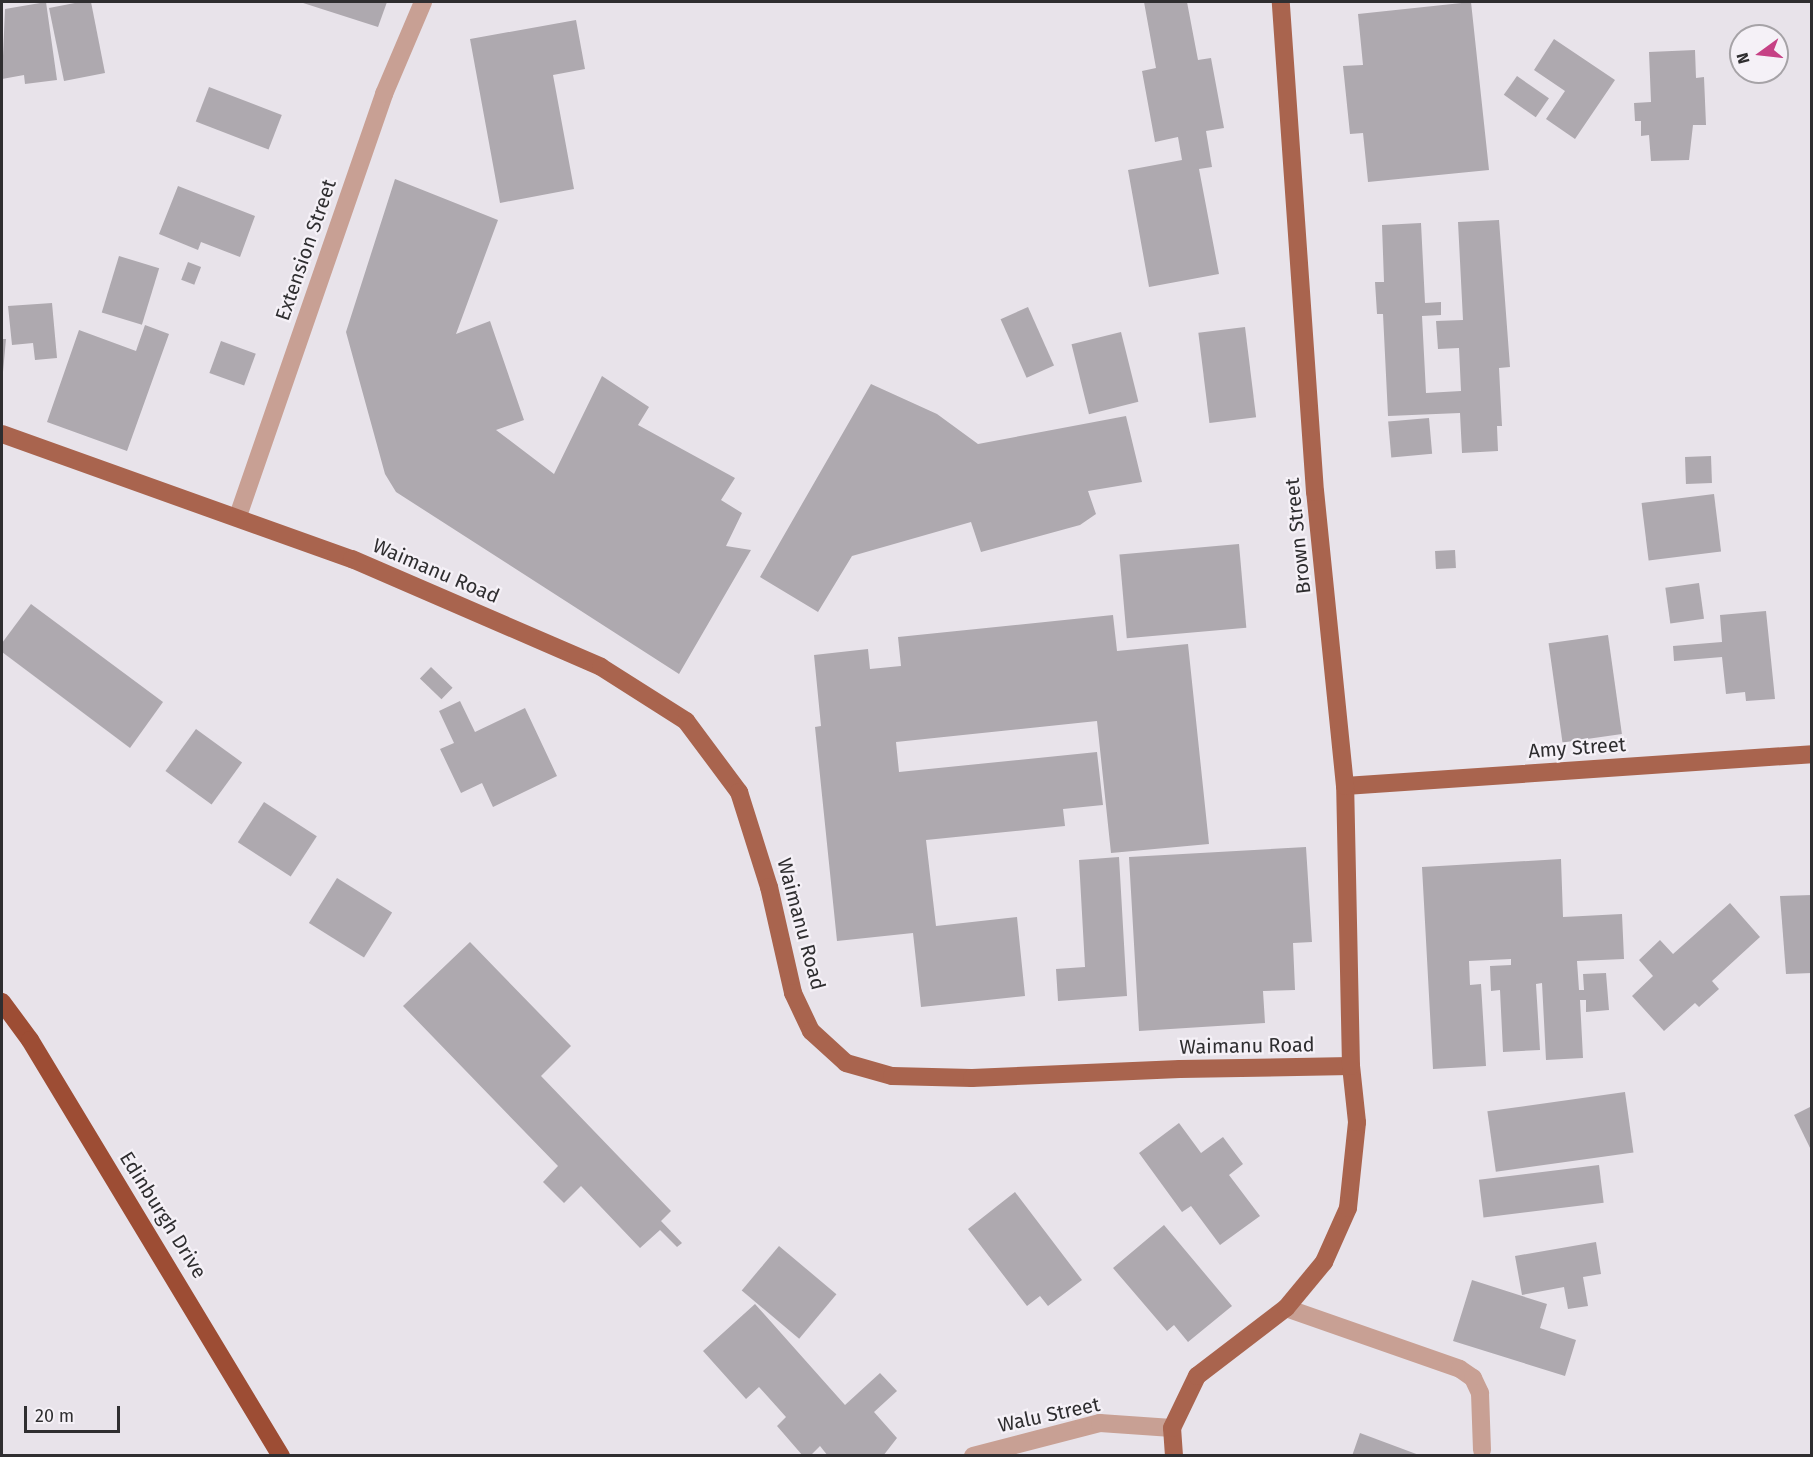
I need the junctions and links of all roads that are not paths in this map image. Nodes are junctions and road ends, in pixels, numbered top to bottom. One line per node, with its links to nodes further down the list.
1 (423, 2): 4 (street, Extension Street)
2 (1281, 2): 6 (main road, Brown Street)
3 (2, 434): 4 (main road, Waimanu Road)
4 (238, 516): 8 (main road, Waimanu Road)
5 (1812, 754): 6 (main road, Amy Street)
6 (1345, 786): 8 (main road, Brown Street)
7 (2, 1002): 12 (highway, Edinburgh Drive)
8 (1351, 1066): 9 (main road)
9 (1287, 1308): 10 (main road); 11 (street)
10 (1172, 1428): 13 (street, Walu Street); 14 (main road)
11 (1482, 1450)
12 (281, 1455)
13 (973, 1455)
14 (1174, 1455)

